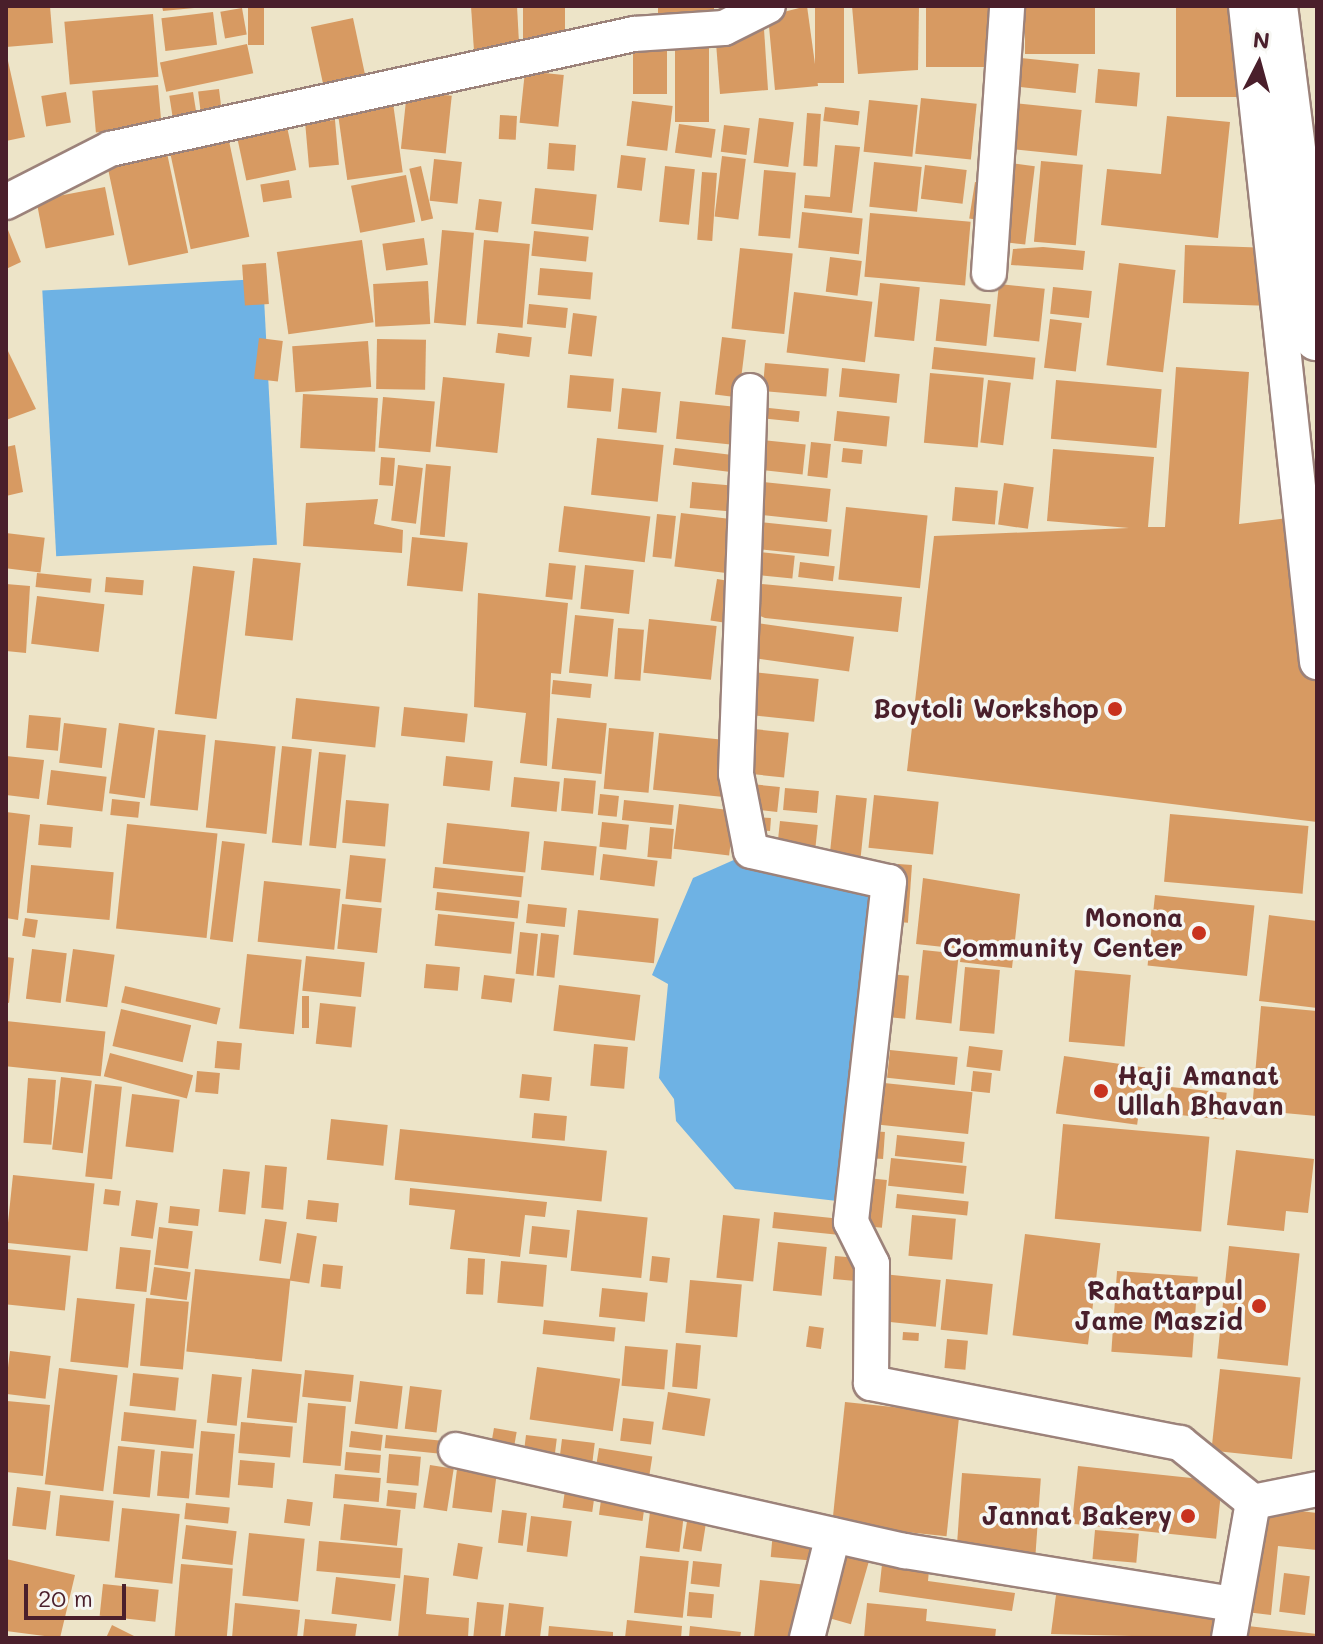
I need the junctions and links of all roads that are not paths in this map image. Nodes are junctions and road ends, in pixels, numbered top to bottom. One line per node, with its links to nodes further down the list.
1 (768, 6): 5 (street)
2 (1007, 6): 6 (street)
3 (1246, 6): 9 (street)
4 (1275, 6): 7 (highway)
5 (6, 202)
6 (989, 273)
7 (1317, 338)
8 (750, 391): 12 (street)
9 (1317, 662)
10 (456, 1450): 13 (street)
11 (1317, 1489): 12 (street)
12 (1253, 1502): 14 (street)
13 (833, 1535): 14 (street); 15 (street)
14 (1233, 1604): 16 (street)
15 (807, 1638)
16 (1229, 1638)

